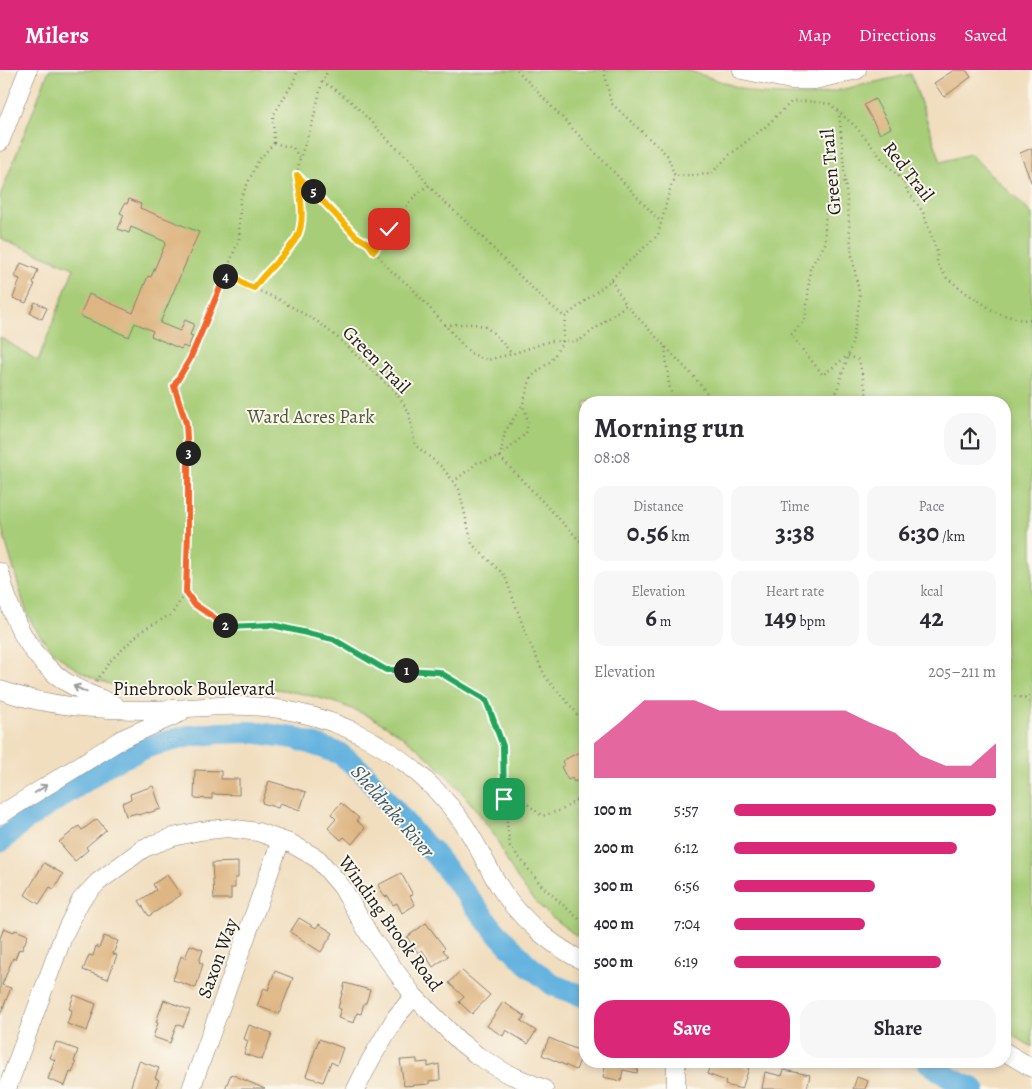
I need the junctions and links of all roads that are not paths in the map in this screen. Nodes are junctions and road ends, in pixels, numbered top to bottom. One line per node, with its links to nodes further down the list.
1 (28, 70): 4 (street)
2 (742, 70): 3 (street)
3 (857, 70)
4 (0, 142)
5 (0, 572): 8 (street, one-way to 5)
6 (0, 690): 8 (street, Pinebrook Boulevard)
7 (190, 708): 8 (street, Pinebrook Boulevard); 9 (street, one-way to 7); 11 (street, Pinebrook Boulevard)
8 (124, 709)
9 (0, 815)
10 (281, 840): 12 (street, Winding Brook Road); 17 (street, Winding Brook Road); 18 (street, Saxon Way)
11 (579, 959)
12 (414, 996): 16 (street, Winding Brook Road); 19 (street)
13 (1011, 1056): 15 (street)
14 (676, 1068): 21 (street)
15 (1032, 1068)
16 (525, 1086): 20 (street, Winding Brook Road)
17 (6, 1089)
18 (191, 1089)
19 (356, 1089)
20 (544, 1089)
21 (676, 1089)

